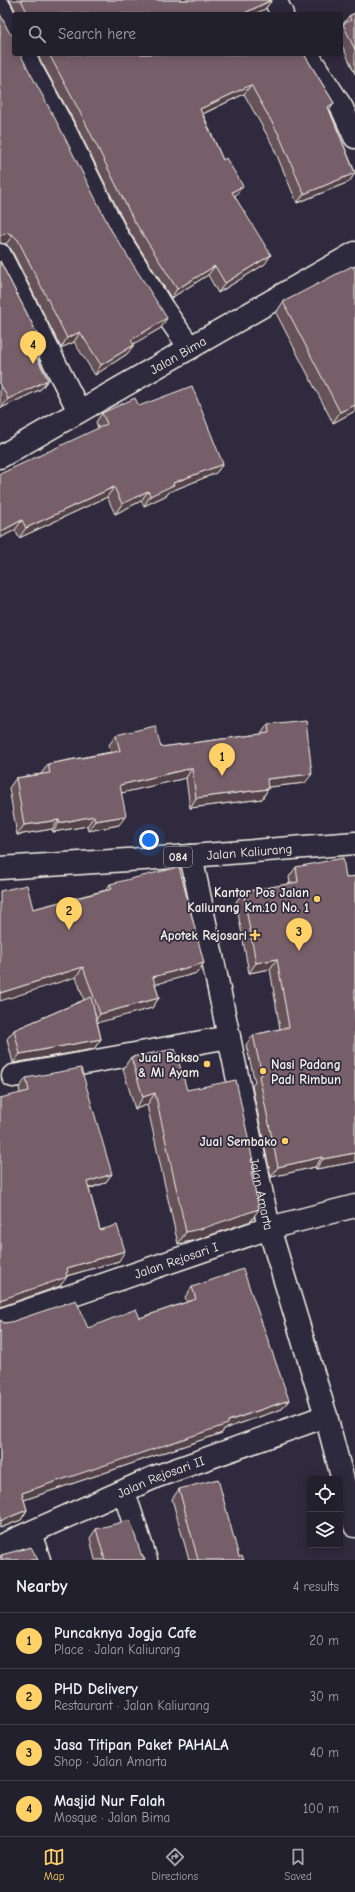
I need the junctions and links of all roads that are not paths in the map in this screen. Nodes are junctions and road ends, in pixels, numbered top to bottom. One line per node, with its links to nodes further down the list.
1 (275, 0): 3 (street)
2 (0, 8): 4 (street)
3 (281, 12)
4 (12, 32)
5 (24, 56): 10 (street)
6 (308, 56): 7 (street)
7 (355, 137)
8 (355, 253): 10 (street, Jalan Bima)
9 (0, 255): 11 (street)
10 (190, 348): 11 (street, Jalan Bima)
11 (79, 412): 12 (street, Jalan Bima)
12 (0, 457)
13 (355, 843): 14 (street, Jalan Kaliurang / 084)
14 (191, 856): 15 (street, Jalan Kaliurang / 084); 16 (street, Jalan Amarta)
15 (0, 868)
16 (229, 1037): 17 (street); 19 (street, Jalan Amarta)
17 (13, 1076)
18 (355, 1206): 19 (street, Jalan Rejosari I)
19 (269, 1228): 20 (street, Jalan Rejosari I); 21 (street, Jalan Amarta)
20 (0, 1320)
21 (326, 1416): 22 (street, Jalan Rejosari II); 23 (street, Jalan Amarta)
22 (124, 1492): 24 (street, Jalan Rejosari II); 27 (street)
23 (355, 1526)
24 (30, 1534): 25 (street, Jalan Rejosari II); 26 (street)
25 (0, 1546)
26 (40, 1560)
27 (146, 1560)

